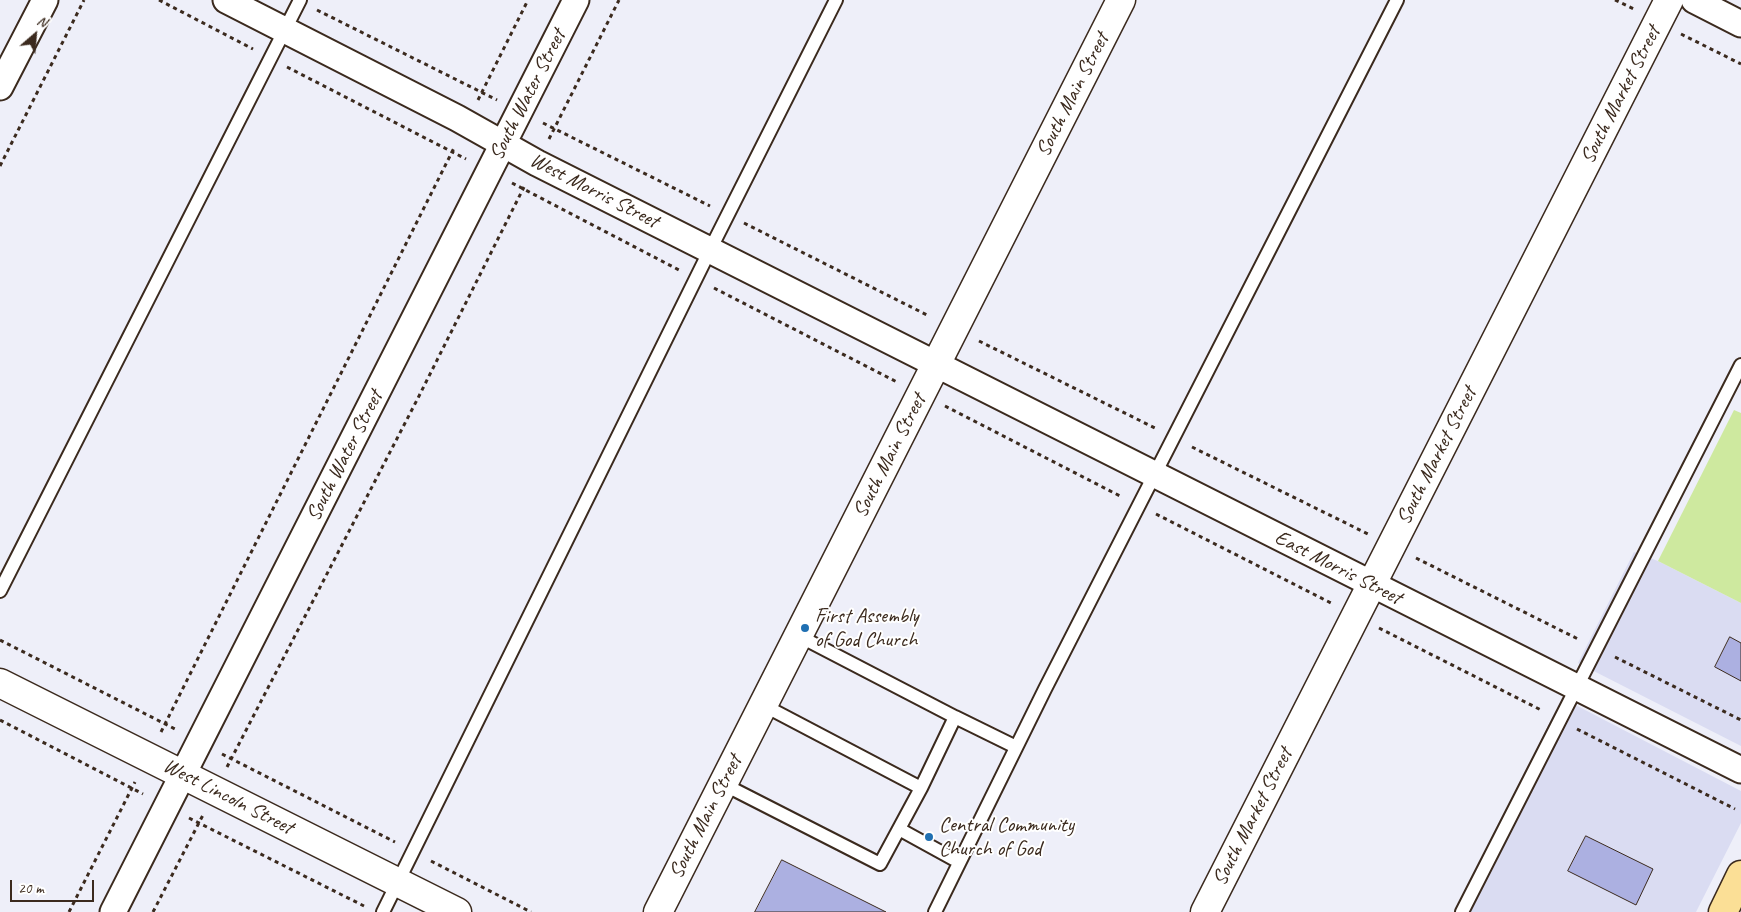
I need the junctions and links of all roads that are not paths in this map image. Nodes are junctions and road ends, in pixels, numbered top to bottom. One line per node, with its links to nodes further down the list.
1 (45, 0): 12 (street)
2 (226, 0): 11 (street, West Morris Street)
3 (576, 0): 13 (street, South Water Street)
4 (836, 0): 14 (lane)
5 (1121, 0): 15 (street, South Main Street)
6 (1398, 0): 17 (lane)
7 (1669, 0): 18 (street, South Market Street)
8 (1694, 0): 10 (street)
9 (300, 1): 11 (lane)
10 (1741, 24)
11 (285, 30): 13 (street, West Morris Street); 19 (lane)
12 (0, 87)
13 (503, 144): 14 (street, West Morris Street); 27 (street, South Water Street)
14 (710, 250): 15 (street, West Morris Street); 33 (lane)
15 (937, 365): 17 (street, East Morris Street); 20 (street, South Main Street)
16 (1741, 365): 22 (lane)
17 (1154, 476): 18 (street, East Morris Street); 25 (lane)
18 (1371, 585): 22 (street, East Morris Street); 39 (street, South Market Street)
19 (0, 591)
20 (799, 636): 23 (street, South Main Street); 24 (lane)
21 (0, 682): 27 (street, West Lincoln Street)
22 (1575, 688): 26 (street, East Morris Street); 40 (lane)
23 (763, 705): 28 (street, South Main Street); 29 (lane)
24 (955, 718): 25 (lane); 29 (lane)
25 (1016, 747): 31 (lane)
26 (1741, 770)
27 (183, 775): 33 (street, West Lincoln Street); 34 (street, South Water Street)
28 (723, 784): 30 (lane); 37 (street, South Main Street)
29 (921, 788): 30 (lane)
30 (900, 829): 31 (lane)
31 (959, 862): 38 (lane)
32 (1741, 875): 41 (main road)
33 (398, 882): 35 (lane); 36 (street, West Lincoln Street)
34 (113, 912)
35 (383, 912)
36 (457, 912)
37 (658, 912)
38 (935, 912)
39 (1205, 912)
40 (1462, 912)
41 (1723, 912)

